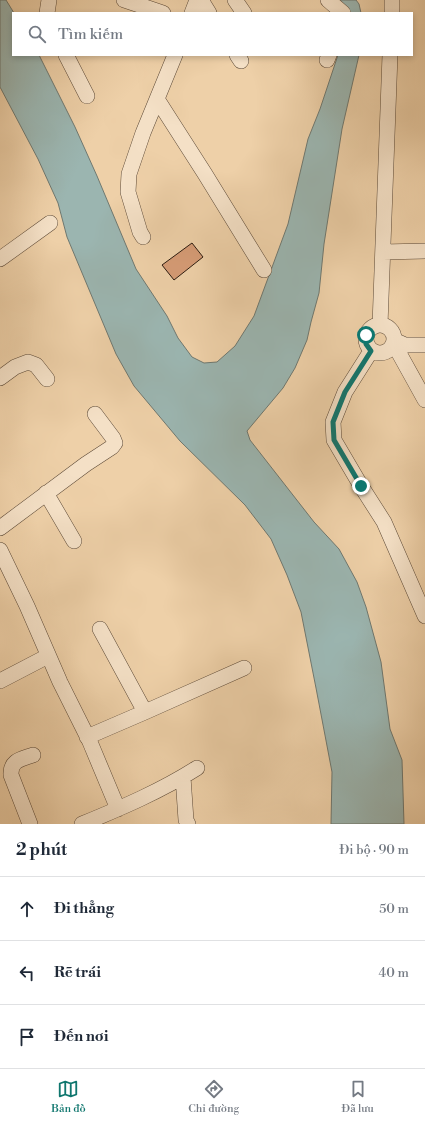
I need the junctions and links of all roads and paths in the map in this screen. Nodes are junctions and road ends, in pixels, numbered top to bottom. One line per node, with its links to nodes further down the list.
1 (49, 0): 8 (street)
2 (124, 0): 9 (street)
3 (197, 0): 10 (street)
4 (201, 0): 11 (street)
5 (235, 0): 12 (street)
6 (328, 0): 13 (street)
7 (392, 0): 14 (street)
8 (47, 12)
9 (161, 12)
10 (192, 12)
11 (208, 12)
12 (243, 12)
13 (341, 12)
14 (392, 12)
15 (67, 56): 18 (street)
16 (175, 56): 19 (street)
17 (390, 56): 23 (street)
18 (87, 96)
19 (157, 99): 21 (street); 25 (street)
20 (50, 223): 24 (street)
21 (143, 237)
22 (425, 251): 23 (street)
23 (383, 252): 26 (street)
24 (0, 259)
25 (264, 270)
26 (380, 325): 27 (street); 29 (street)
27 (394, 342): 28 (street); 29 (street); 32 (street)
28 (425, 345)
29 (371, 351): 38 (street)
30 (0, 378): 31 (street)
31 (47, 379)
32 (425, 400)
33 (95, 414): 34 (street)
34 (46, 493): 35 (street); 36 (street)
35 (0, 528)
36 (74, 541)
37 (0, 550): 40 (street)
38 (425, 616)
39 (100, 629): 43 (street)
40 (48, 656): 42 (street); 44 (street)
41 (244, 668): 43 (street)
42 (0, 681)
43 (145, 712): 44 (street)
44 (87, 737): 48 (street)
45 (33, 755): 49 (street)
46 (197, 768): 47 (street)
47 (183, 777): 48 (street); 51 (street)
48 (118, 809): 50 (street)
49 (30, 824)
50 (82, 824)
51 (188, 824)

